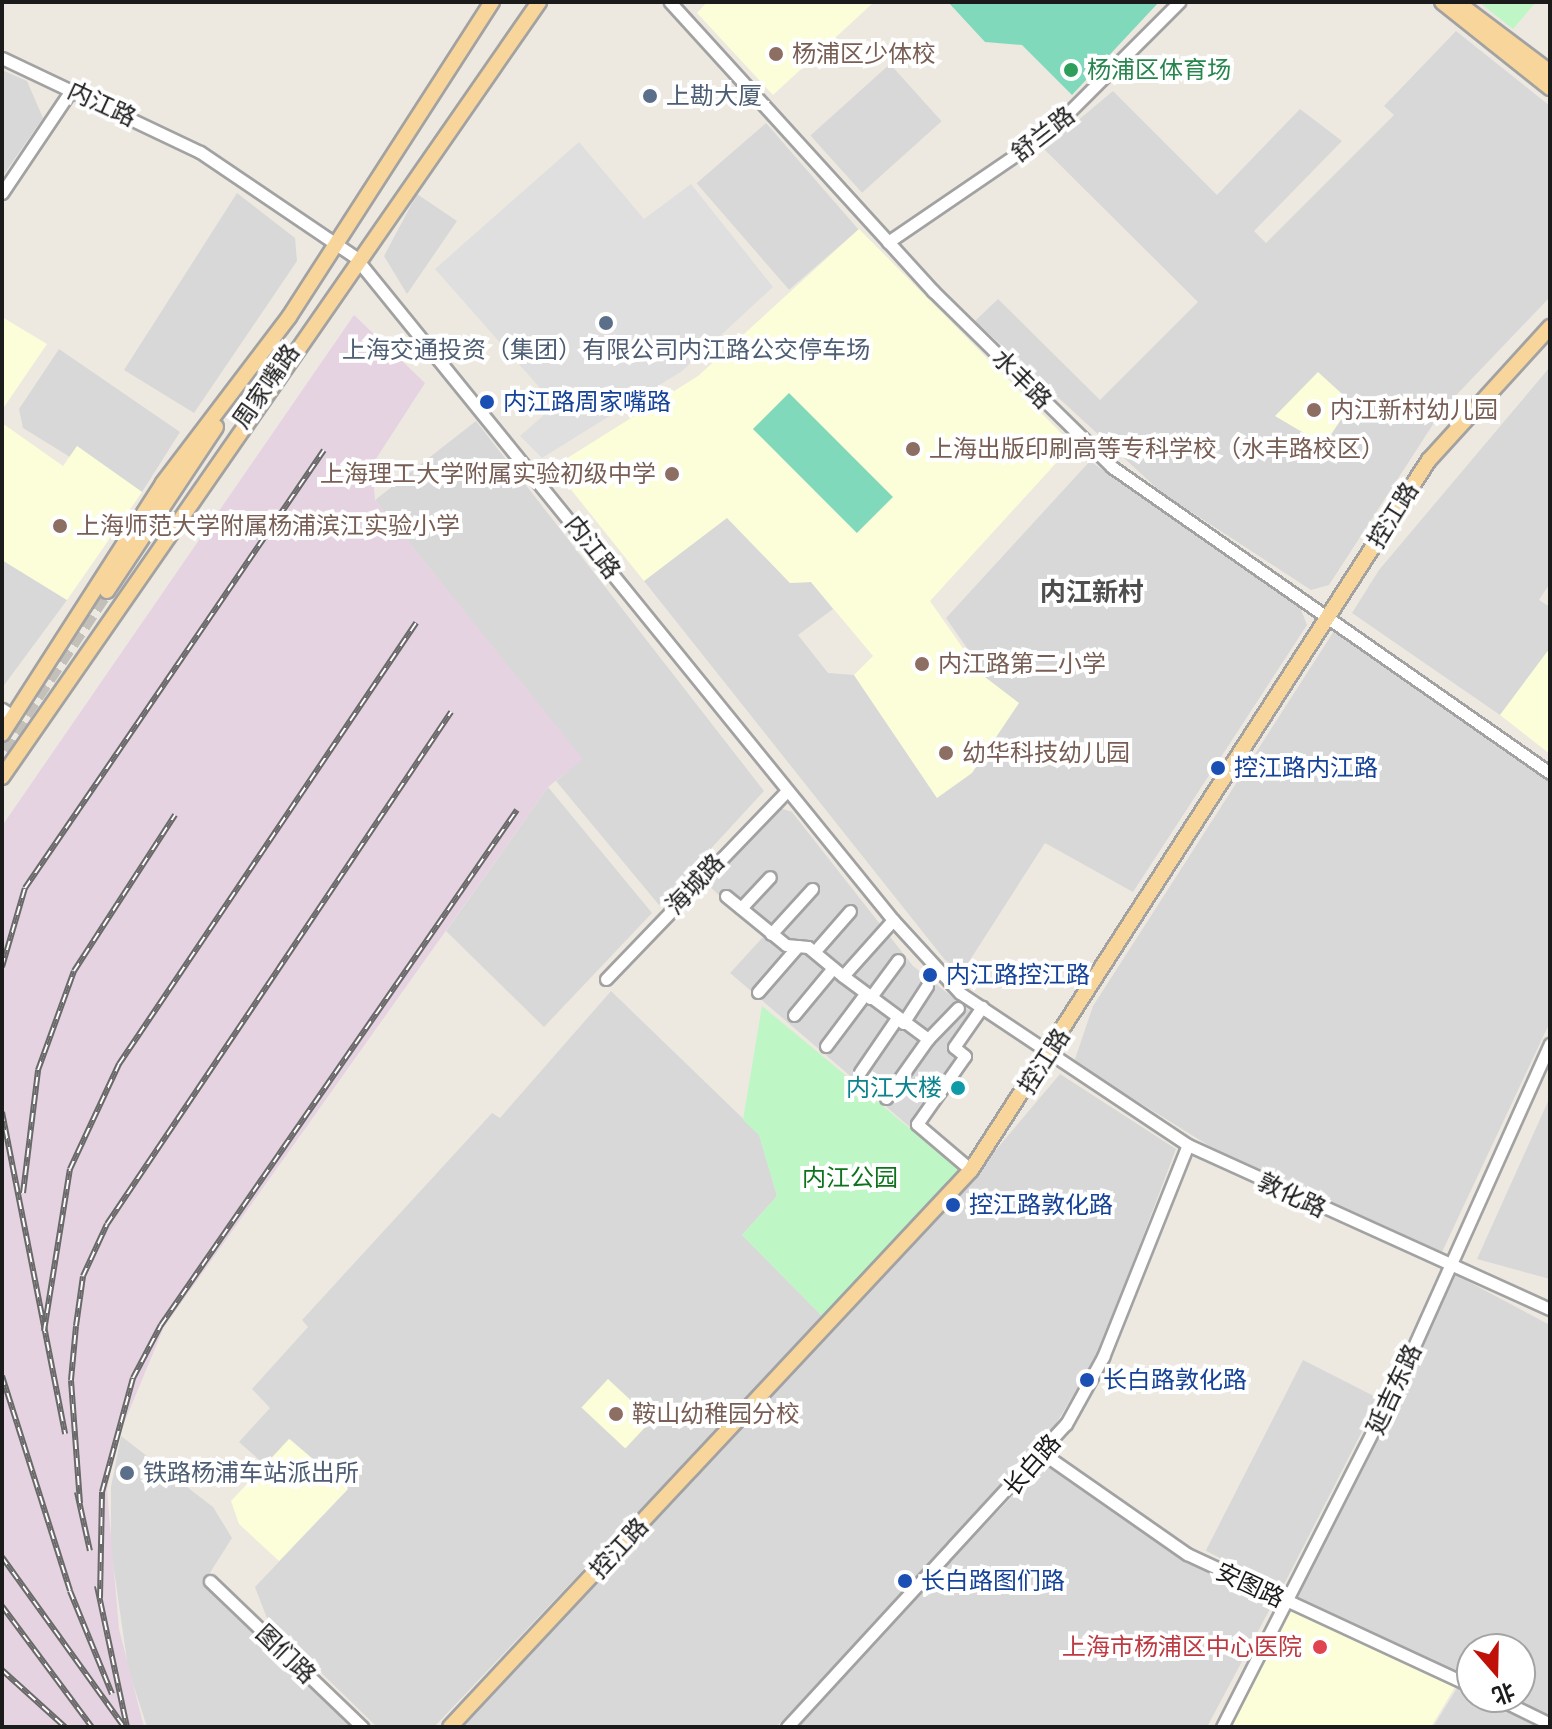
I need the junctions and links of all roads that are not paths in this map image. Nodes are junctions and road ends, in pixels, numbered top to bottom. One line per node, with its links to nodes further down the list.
1 (492, 2): 14 (main road, 周家嘴路)
2 (530, 2): 8 (main road)
3 (539, 2): 8 (main road, 周家嘴路)
4 (670, 2): 15 (street, 水丰路)
5 (1179, 2): 15 (street, 舒兰路)
6 (1442, 2): 11 (main road)
7 (1457, 2): 10 (main road)
8 (500, 49): 16 (main road, 周家嘴路)
9 (2, 58): 12 (street, 内江路)
10 (1550, 72)
11 (1550, 88)
12 (72, 89): 13 (street); 14 (street, 内江路)
13 (2, 193)
14 (337, 240): 16 (street, 内江路); 17 (main road, 周家嘴路)
15 (888, 242): 21 (street, 水丰路)
16 (355, 257): 20 (main road, 周家嘴路); 27 (street, 内江路)
17 (289, 317): 19 (main road); 22 (main road, 周家嘴路)
18 (1550, 327): 21 (main road, 控江路)
19 (107, 591)
20 (116, 605): 24 (main road); 26 (main road, 周家嘴路)
21 (1330, 616): 25 (street, 水丰路); 50 (main road, 控江路)
22 (8, 713): 23 (main road, 周家嘴路)
23 (2, 734)
24 (2, 764)
25 (1550, 773)
26 (2, 777)
27 (787, 791): 33 (street, 内江路); 39 (street, 海城路)
28 (770, 877): 31 (street)
29 (812, 889): 34 (street)
30 (726, 896): 31 (street)
31 (741, 908): 34 (street)
32 (850, 911): 36 (street)
33 (893, 920): 38 (street); 43 (street, 内江路)
34 (771, 934): 35 (street)
35 (798, 946): 36 (street); 41 (street)
36 (815, 951): 38 (street)
37 (898, 960): 42 (street)
38 (838, 972): 42 (street); 45 (street)
39 (606, 979)
40 (927, 986): 46 (street)
41 (758, 992)
42 (867, 996): 46 (street); 49 (street)
43 (982, 1007): 50 (street, 内江路); 54 (street)
44 (958, 1008): 47 (street)
45 (794, 1015)
46 (900, 1021): 47 (street); 51 (street)
47 (928, 1039): 52 (street)
48 (1550, 1044): 55 (street, 延吉东路)
49 (826, 1046)
50 (1049, 1053): 53 (street, 敦化路); 54 (main road, 控江路)
51 (860, 1072)
52 (886, 1098)
53 (1188, 1145): 55 (street, 敦化路); 57 (street, 长白路)
54 (971, 1170): 64 (main road, 控江路)
55 (1450, 1265): 56 (street, 敦化路); 59 (street, 延吉东路)
56 (1550, 1309)
57 (1045, 1455): 59 (street, 安图路); 65 (street, 长白路)
58 (210, 1581): 63 (street, 图们路)
59 (1287, 1601): 60 (street, 安图路); 66 (street, 延吉东路)
60 (1456, 1679)
61 (1528, 1713): 62 (street)
62 (1550, 1724)
63 (362, 1727)
64 (450, 1727)
65 (787, 1727)
66 (1222, 1727)

